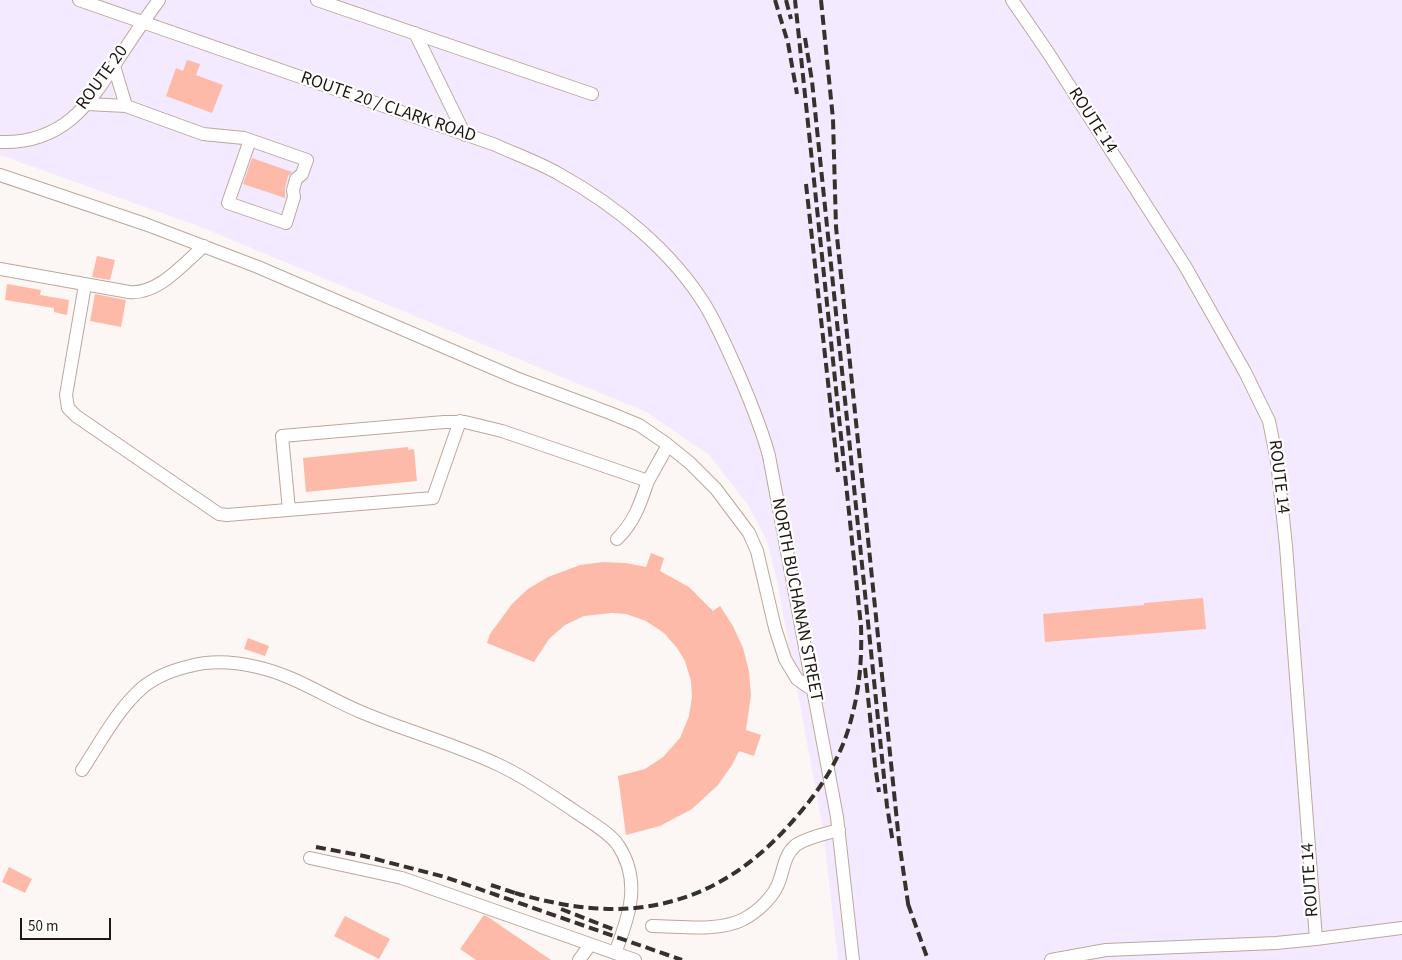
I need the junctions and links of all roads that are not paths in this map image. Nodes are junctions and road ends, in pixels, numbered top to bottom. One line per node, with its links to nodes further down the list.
1 (79, 0): 5 (street, ROUTE 20 / CLARK ROAD)
2 (159, 0): 5 (street, ROUTE 20)
3 (317, 0): 6 (street)
4 (1012, 0): 30 (street, ROUTE 14)
5 (143, 22): 7 (street, ROUTE 20); 11 (street, ROUTE 20 / CLARK ROAD)
6 (415, 34): 8 (street); 11 (street)
7 (114, 66): 9 (street, ROUTE 20); 10 (street)
8 (592, 94)
9 (87, 104): 10 (street); 13 (street, ROUTE 20)
10 (126, 106): 12 (street)
11 (465, 134): 16 (street, ROUTE 20 / CLARK ROAD)
12 (250, 140): 12 (street)
13 (0, 142)
14 (0, 175): 15 (street)
15 (204, 246): 18 (street); 20 (street)
16 (671, 262): 24 (street, NORTH BUCHANAN STREET)
17 (0, 270): 18 (street)
18 (86, 285): 22 (street)
19 (460, 422): 21 (street); 22 (street); 22 (street)
20 (668, 445): 21 (street); 24 (street)
21 (648, 481): 23 (street)
22 (289, 510)
23 (618, 539)
24 (813, 690): 26 (street, NORTH BUCHANAN STREET)
25 (82, 770): 32 (street)
26 (839, 830): 28 (street); 35 (street, NORTH BUCHANAN STREET)
27 (310, 858): 31 (street)
28 (652, 926)
29 (1402, 928): 30 (street, ROUTE 14)
30 (1316, 938): 36 (street)
31 (590, 944): 32 (street); 33 (street)
32 (615, 953): 34 (street)
33 (579, 960)
34 (635, 960)
35 (853, 960)
36 (1051, 960)

